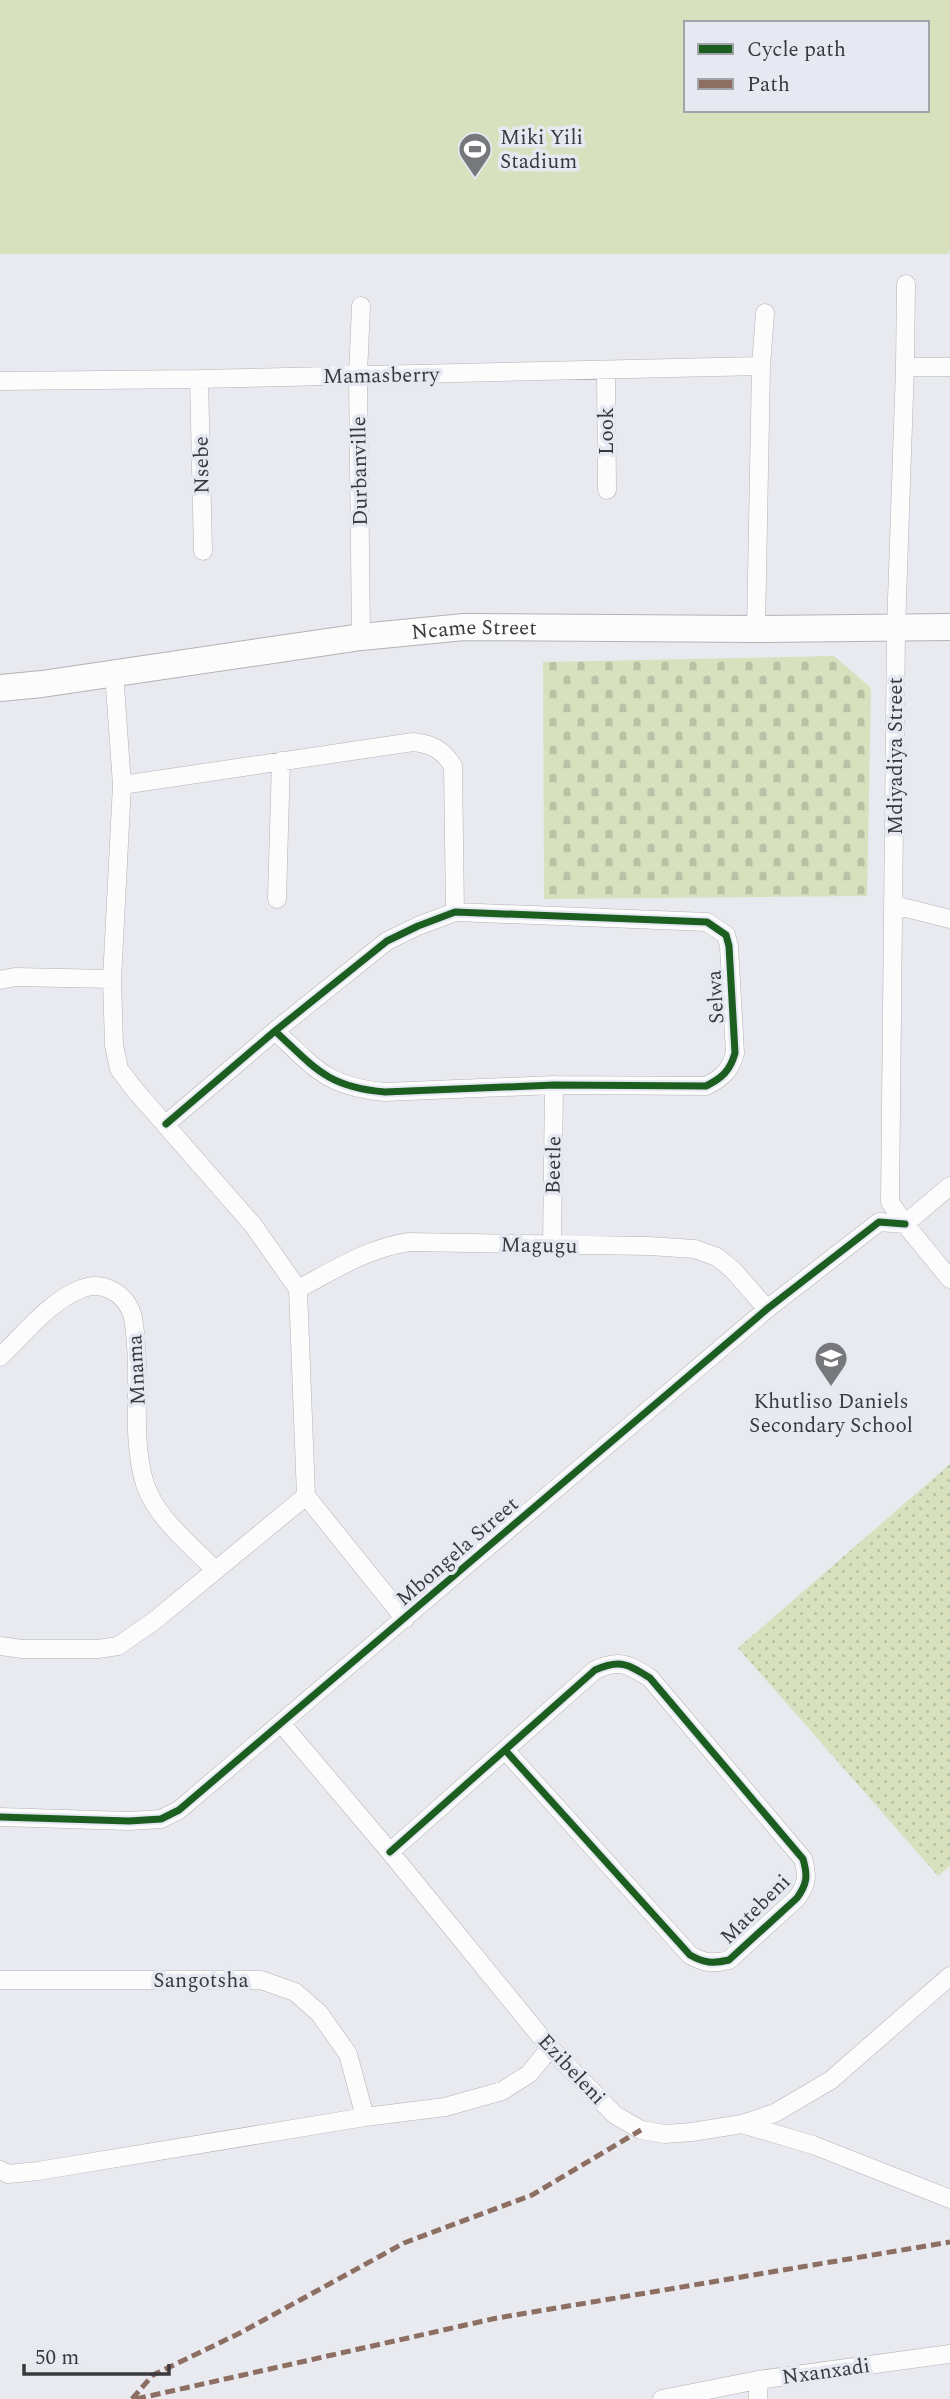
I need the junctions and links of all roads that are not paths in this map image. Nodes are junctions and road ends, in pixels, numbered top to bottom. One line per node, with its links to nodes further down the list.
1 (906, 284): 5 (street, Mdiyadiya Street)
2 (361, 306): 8 (street, Durbanville)
3 (765, 313): 4 (street)
4 (761, 366): 7 (street, Mamasberry); 14 (street)
5 (905, 367): 6 (street); 15 (street, Mdiyadiya Street)
6 (950, 367)
7 (606, 371): 8 (street, Mamasberry); 11 (street, Look)
8 (358, 375): 9 (street, Mamasberry); 16 (street, Durbanville)
9 (199, 379): 10 (street, Mamasberry); 12 (street, Nsebe)
10 (0, 381)
11 (607, 490)
12 (203, 551)
13 (950, 627): 15 (street, Ncame Street)
14 (756, 629): 15 (street, Ncame Street); 16 (street, Ncame Street)
15 (895, 629): 22 (street, Mdiyadiya Street)
16 (361, 637): 17 (street, Ncame Street)
17 (114, 672): 18 (street, Ncame Street); 20 (street)
18 (0, 688)
19 (281, 761): 20 (street); 21 (street); 23 (street)
20 (122, 785): 25 (street)
21 (277, 899)
22 (894, 905): 24 (street); 31 (street, Mdiyadiya Street)
23 (455, 912): 27 (street, Selwa); 28 (street, Selwa)
24 (950, 919)
25 (112, 979): 26 (street); 29 (street)
26 (0, 980)
27 (275, 1031): 28 (street, Selwa); 29 (street, Selwa)
28 (554, 1085): 32 (street, Beetle)
29 (166, 1124): 34 (street)
30 (950, 1186): 31 (street)
31 (905, 1224): 33 (street, Mdiyadiya Street); 35 (street, Mbongela Street)
32 (552, 1245): 34 (street, Magugu); 35 (street, Magugu)
33 (950, 1279)
34 (298, 1289): 37 (street)
35 (767, 1309): 39 (street, Mbongela Street)
36 (0, 1357): 38 (street, Mnama)
37 (306, 1496): 38 (street); 39 (street)
38 (215, 1570): 40 (street)
39 (405, 1619): 41 (street, Mbongela Street)
40 (0, 1646)
41 (281, 1723): 43 (street, Mbongela Street); 44 (street, Ezibeleni)
42 (506, 1751): 42 (street, Matebeni); 44 (street, Matebeni)
43 (0, 1817)
44 (390, 1852): 47 (street, Ezibeleni)
45 (950, 1976): 49 (street, Ezibeleni)
46 (0, 1980): 48 (street, Sangotsha)
47 (550, 2048): 48 (street); 49 (street, Ezibeleni)
48 (365, 2117): 50 (street)
49 (742, 2124): 51 (street)
50 (0, 2170)
51 (950, 2199)
52 (950, 2354): 53 (street, Nxanxadi)
53 (758, 2380): 54 (street, Nxanxadi); 55 (street)
54 (662, 2399)
55 (758, 2399)

